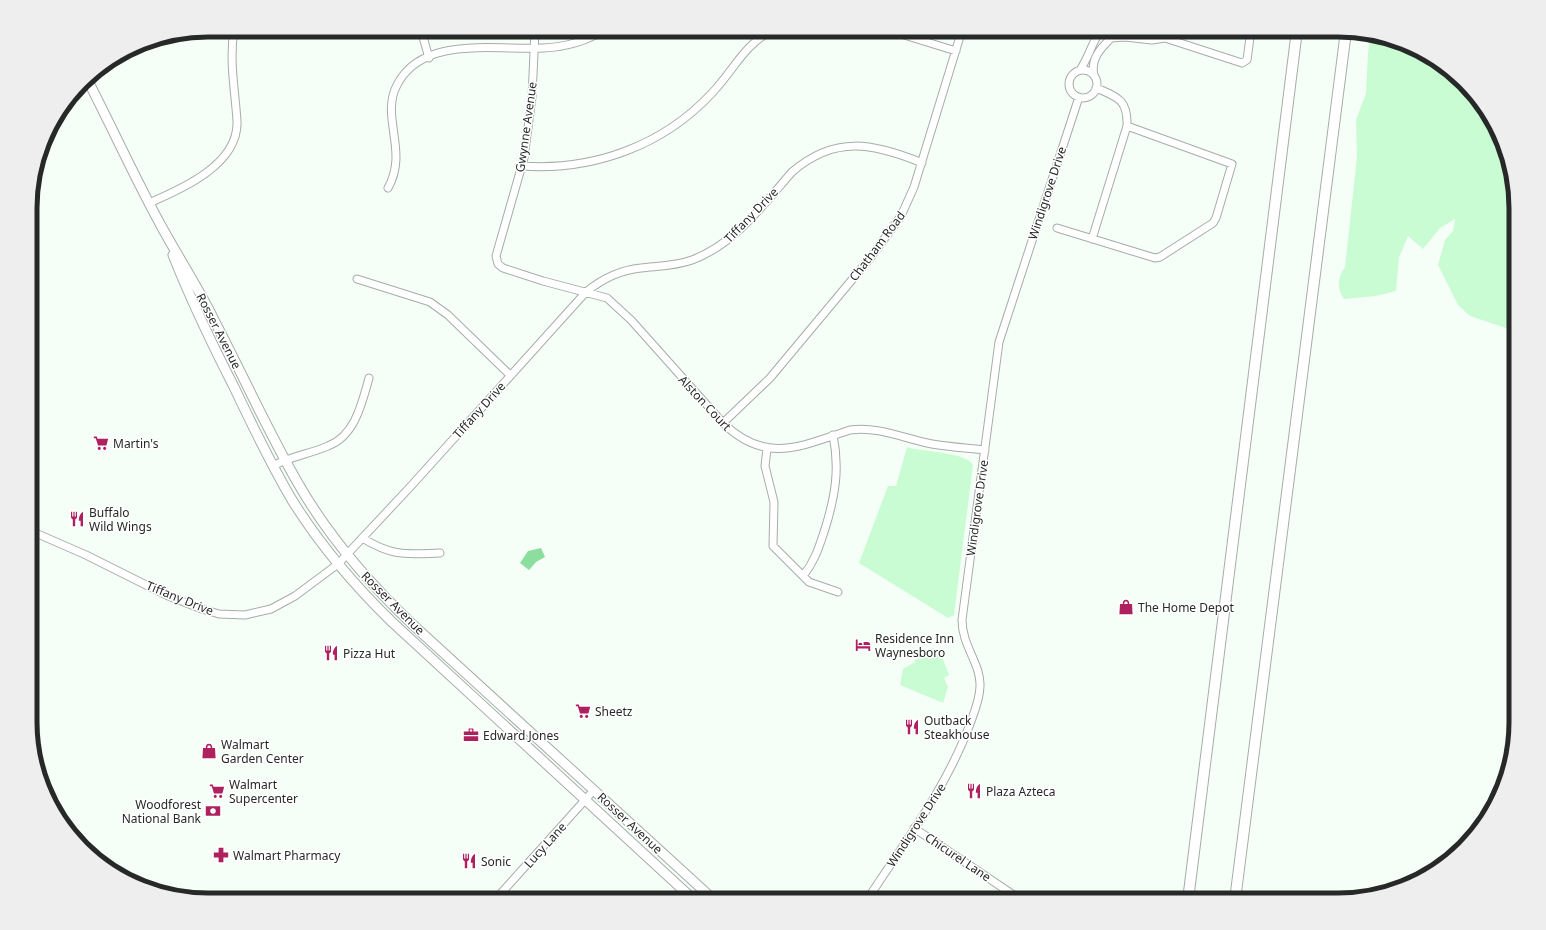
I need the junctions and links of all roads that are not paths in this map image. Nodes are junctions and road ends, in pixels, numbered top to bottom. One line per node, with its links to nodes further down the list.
1 (233, 37): 26 (street)
2 (422, 37): 16 (street)
3 (535, 37): 14 (street, Gwynne Avenue)
4 (591, 37): 14 (street)
5 (762, 37): 24 (street)
6 (911, 37): 15 (street)
7 (960, 37): 15 (street, Chatham Road)
8 (1096, 37): 17 (street)
9 (1114, 37): 10 (street); 18 (street)
10 (1132, 37): 11 (street)
11 (1251, 37)
12 (1296, 37): 51 (highway)
13 (1345, 37): 59 (highway)
14 (534, 48): 16 (street); 24 (street, Gwynne Avenue)
15 (956, 51): 23 (street, Chatham Road)
16 (429, 58): 25 (street)
17 (1080, 70): 18 (street); 21 (street)
18 (1094, 75): 20 (street)
19 (90, 84): 26 (main road, Rosser Avenue)
20 (1096, 88): 21 (street); 22 (street)
21 (1079, 97): 38 (street, Windigrove Drive)
22 (1127, 126): 30 (street); 30 (street)
23 (922, 163): 32 (street, Tiffany Drive); 35 (street, Chatham Road)
24 (522, 166): 27 (street, Gwynne Avenue)
25 (388, 188)
26 (149, 203): 29 (main road, Rosser Avenue)
27 (506, 222): 32 (street, Alston Court)
28 (1057, 228): 30 (street)
29 (164, 232): 39 (main road, Rosser Avenue); 40 (main road, Rosser Avenue)
30 (1092, 239)
31 (357, 279): 33 (street)
32 (586, 292): 33 (street, Tiffany Drive); 35 (street, Alston Court)
33 (510, 375): 42 (street, Tiffany Drive)
34 (369, 378): 39 (street)
35 (723, 423): 37 (street, Alston Court)
36 (833, 435): 37 (street, Alston Court); 38 (street, Alston Court); 46 (street)
37 (767, 449): 46 (street)
38 (984, 450): 50 (street, Windigrove Drive)
39 (285, 460): 40 (street); 44 (main road, Rosser Avenue)
40 (273, 466): 45 (main road, Rosser Avenue)
41 (37, 533): 45 (street, Tiffany Drive)
42 (362, 538): 43 (street); 44 (street, Tiffany Drive)
43 (440, 553)
44 (347, 554): 45 (street, Tiffany Drive); 48 (main road, Rosser Avenue)
45 (338, 564): 49 (main road, Rosser Avenue)
46 (803, 576): 47 (street)
47 (838, 592)
48 (594, 790): 49 (street, Lucy Lane); 54 (main road, Rosser Avenue)
49 (585, 800): 52 (street, Lucy Lane); 53 (main road, Rosser Avenue)
50 (914, 828): 55 (street, Windigrove Drive); 56 (street, Chicurel Lane)
51 (1197, 832): 57 (highway); 58 (highway)
52 (500, 893)
53 (686, 893)
54 (706, 893)
55 (872, 893)
56 (1011, 893)
57 (1184, 893)
58 (1189, 893)
59 (1238, 893)

